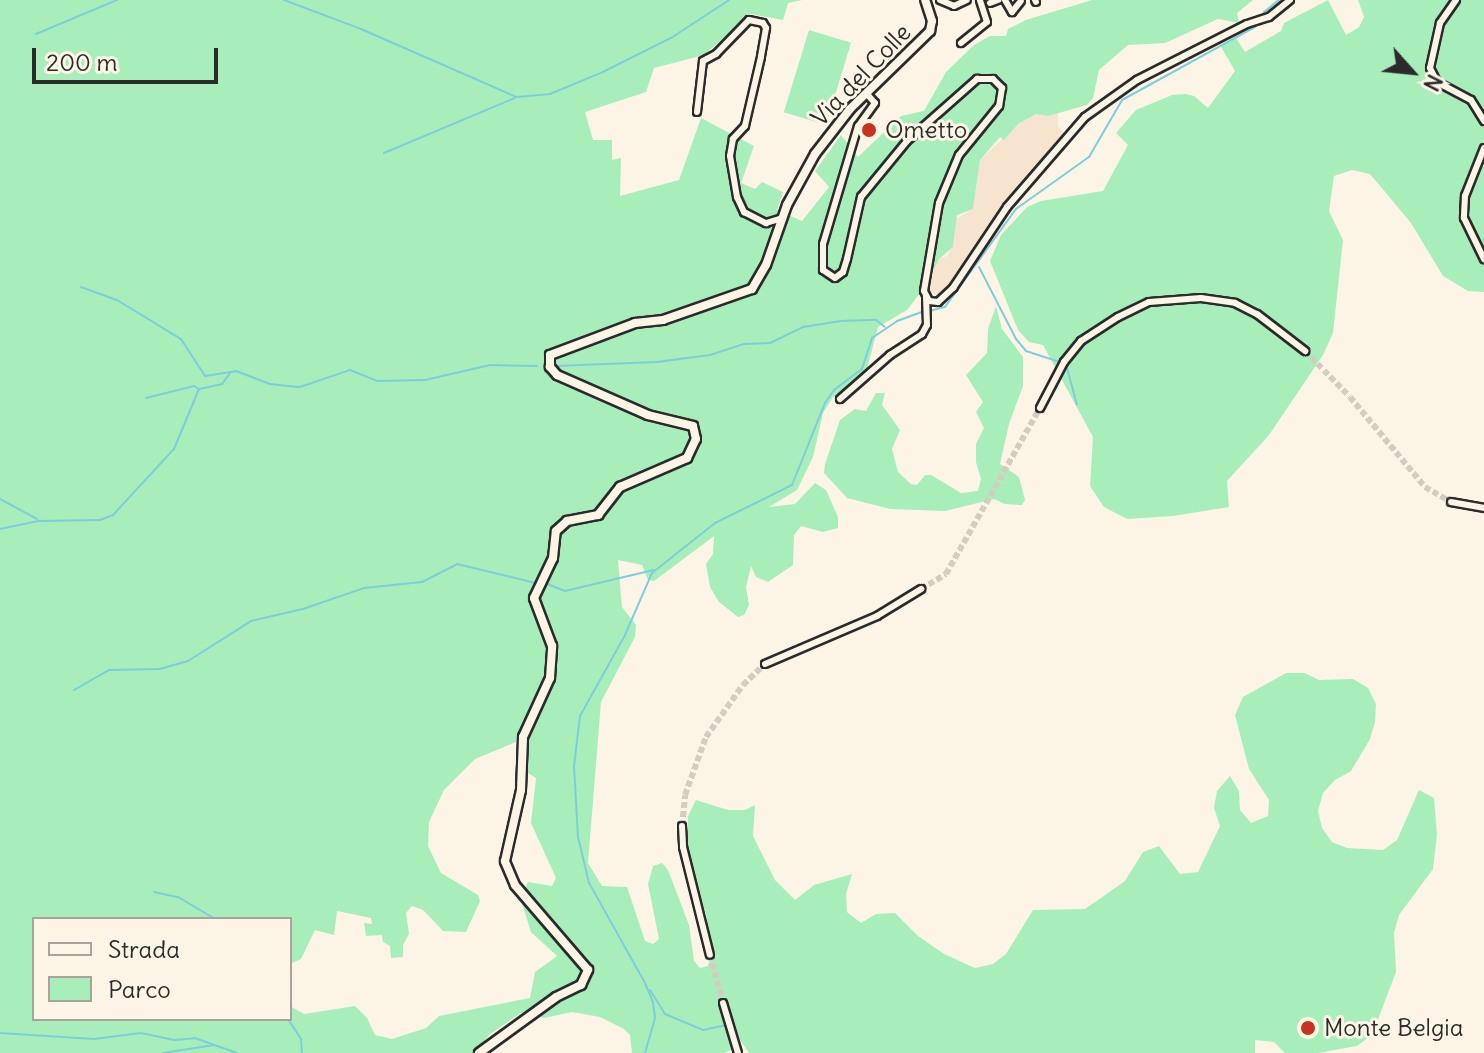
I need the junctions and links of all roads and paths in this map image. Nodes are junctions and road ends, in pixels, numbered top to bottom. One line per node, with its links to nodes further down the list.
1 (925, 0): 12 (street, Via del Colle)
2 (940, 0): 3 (street)
3 (967, 0)
4 (980, 0): 11 (street)
5 (998, 0): 10 (street)
6 (1005, 0): 9 (street)
7 (1290, 0): 18 (street)
8 (1456, 0): 14 (street)
9 (1021, 1)
10 (990, 3)
11 (961, 43)
12 (866, 93): 16 (street, Via del Colle); 18 (street)
13 (697, 112): 16 (street)
14 (1484, 121)
15 (1484, 148): 17 (street)
16 (782, 218): 29 (street, Via del Colle)
17 (1484, 259)
18 (926, 297): 20 (street)
19 (1305, 351): 21 (street)
20 (840, 399)
21 (1040, 408)
22 (1451, 502): 23 (street)
23 (1484, 508)
24 (921, 589): 25 (street)
25 (765, 664)
26 (682, 826): 27 (street)
27 (710, 955)
28 (723, 1003): 30 (street)
29 (479, 1053)
30 (738, 1053)

